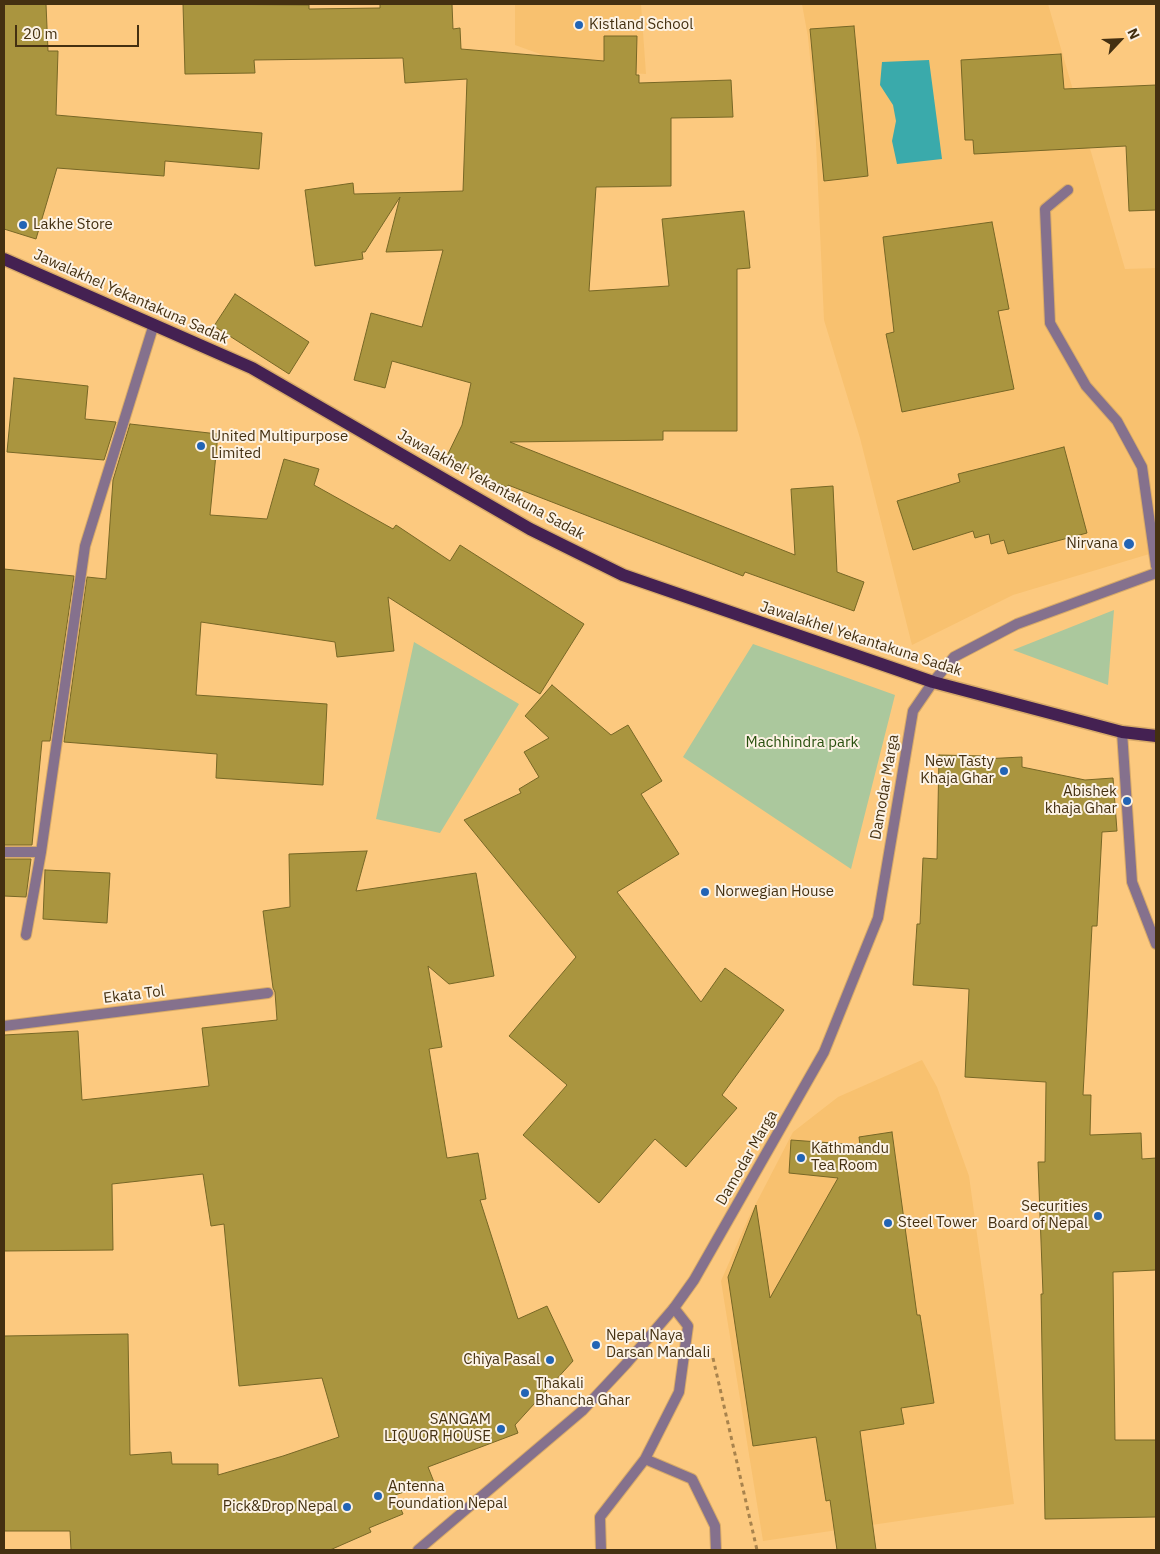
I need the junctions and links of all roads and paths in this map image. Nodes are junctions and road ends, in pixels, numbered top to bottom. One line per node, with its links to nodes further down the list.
1 (1068, 190): 4 (street)
2 (4, 259): 3 (main road, Jawalakhel Yekantakuna Sadak)
3 (154, 324): 6 (main road, Jawalakhel Yekantakuna Sadak); 10 (street)
4 (1156, 566)
5 (1156, 573): 6 (street, Damodar Marga)
6 (933, 682): 7 (main road, Jawalakhel Yekantakuna Sadak); 15 (street, Damodar Marga)
7 (1122, 732): 8 (main road, Jawalakhel Yekantakuna Sadak); 12 (street)
8 (1156, 736)
9 (4, 852): 10 (street)
10 (41, 852): 11 (street)
11 (26, 935)
12 (1156, 944)
13 (268, 993): 14 (street, Ekata Tol)
14 (4, 1026)
15 (674, 1308): 17 (street); 18 (street, Damodar Marga)
16 (712, 1356): 21 (path)
17 (645, 1459): 19 (street); 20 (street)
18 (418, 1550)
19 (601, 1550)
20 (716, 1550)
21 (758, 1550)

